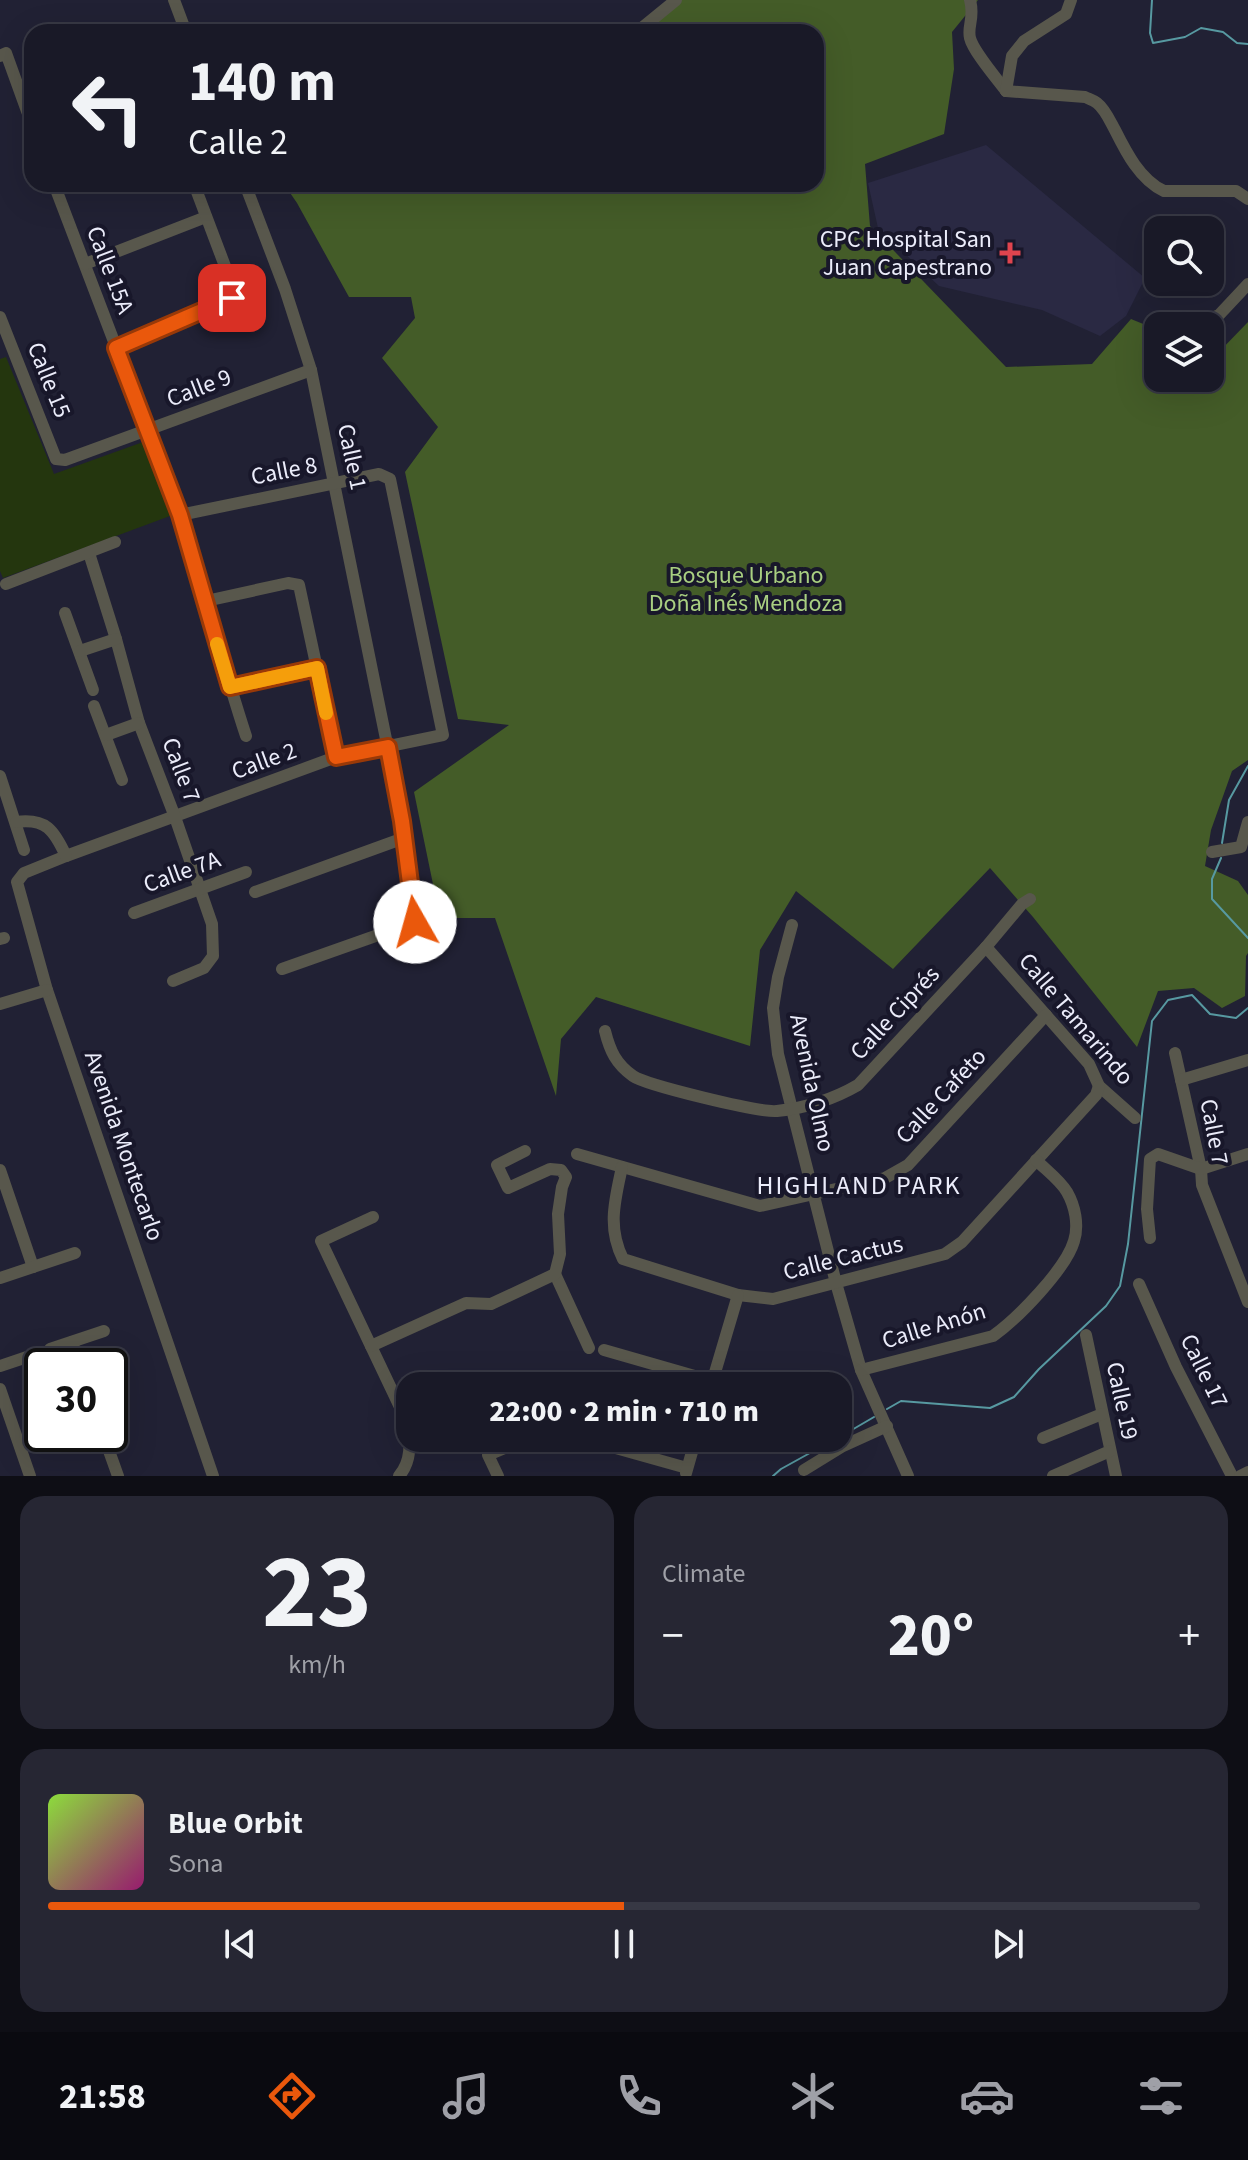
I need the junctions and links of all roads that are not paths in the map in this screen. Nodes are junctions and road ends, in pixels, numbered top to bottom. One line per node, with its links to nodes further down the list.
1 (174, 0): 5 (street)
2 (676, 0): 6 (street)
3 (970, 0): 9 (street)
4 (1071, 0): 9 (street)
5 (183, 24)
6 (647, 24)
7 (3, 54): 8 (street)
8 (24, 91)
9 (1006, 91): 13 (street)
10 (57, 192): 15 (street, Calle 15A)
11 (197, 192): 14 (street)
12 (248, 192): 20 (street, Calle 1)
13 (1248, 199)
14 (206, 217): 15 (street); 19 (street)
15 (85, 264): 19 (street, Calle 15A)
16 (1248, 284): 17 (street)
17 (1222, 312)
18 (0, 317): 22 (street, Calle 15)
19 (116, 348): 21 (street, Calle 15A)
20 (311, 370): 21 (street, Calle 9); 23 (street, Calle 1)
21 (147, 431): 22 (street, Calle 9); 25 (street, Calle 15A)
22 (56, 459)
23 (335, 484): 24 (street, Calle 8); 25 (street, Calle 8); 40 (street, Calle 1)
24 (391, 485): 40 (street, Calle 2)
25 (180, 515): 29 (street, Calle 15A)
26 (115, 542): 27 (street)
27 (89, 553): 28 (street); 31 (street, Calle 7)
28 (6, 584)
29 (206, 601): 33 (street); 34 (street, Calle 15A)
30 (65, 613): 32 (street)
31 (116, 639): 32 (street); 37 (street, Calle 7)
32 (80, 651): 35 (street)
33 (317, 668): 34 (street); 41 (street)
34 (230, 687): 39 (street, Calle 15A)
35 (93, 690)
36 (94, 706): 38 (street)
37 (139, 723): 38 (street); 44 (street, Calle 7)
38 (106, 735): 43 (street)
39 (246, 736)
40 (388, 747): 41 (street, Calle 2); 47 (street, Calle 1)
41 (336, 757): 44 (street, Calle 2)
42 (0, 776): 45 (street)
43 (122, 780)
44 (175, 817): 50 (street, Calle 2); 52 (street, Calle 7)
45 (16, 822): 48 (street); 50 (street)
46 (1248, 822): 49 (street)
47 (404, 838): 53 (street); 58 (street, Calle 1)
48 (24, 850)
49 (1212, 852)
50 (66, 856): 60 (street, Avenida Montecarlo)
51 (246, 872): 52 (street, Calle 7A)
52 (201, 888): 55 (street, Calle 7A); 59 (street, Calle 7)
53 (255, 892)
54 (1030, 899): 57 (street, Calle Ciprés)
55 (134, 913)
56 (792, 925): 68 (street, Avenida Olmo)
57 (986, 947): 62 (street, Calle Tamarindo); 68 (street, Calle Ciprés)
58 (282, 969)
59 (173, 981)
60 (47, 990): 61 (street); 114 (street, Avenida Montecarlo)
61 (0, 1004)
62 (1046, 1015): 67 (street, Calle Tamarindo); 77 (street, Calle Cafeto)
63 (605, 1031): 68 (street, Calle Ciprés)
64 (1175, 1053): 66 (street)
65 (1248, 1060): 66 (street, Calle 7)
66 (1181, 1080): 75 (street, Calle 7)
67 (1099, 1086): 69 (street, Calle Tamarindo); 73 (street, Calle Cactus)
68 (793, 1108): 77 (street, Avenida Olmo)
69 (1135, 1118)
70 (525, 1151): 82 (street)
71 (577, 1154): 74 (street, Calle Cafeto)
72 (1248, 1154): 75 (street)
73 (1036, 1160): 84 (street, Calle Cactus); 98 (street, Calle Anón)
74 (622, 1167): 77 (street, Calle Cafeto); 86 (street, Calle Cactus)
75 (1201, 1169): 79 (street); 87 (street, Calle 7)
76 (0, 1170): 81 (street)
77 (815, 1195): 84 (street, Avenida Olmo)
78 (373, 1217): 91 (street)
79 (1150, 1238)
80 (75, 1253): 81 (street)
81 (33, 1267): 83 (street)
82 (555, 1274): 91 (street); 94 (street)
83 (0, 1278)
84 (836, 1283): 86 (street, Calle Cactus); 98 (street, Avenida Olmo)
85 (1139, 1284): 120 (street, Calle 17)
86 (738, 1295): 100 (street)
87 (1248, 1302)
88 (104, 1331): 90 (street)
89 (1086, 1335): 102 (street, Calle 19)
90 (72, 1342): 92 (street); 93 (street)
91 (371, 1346): 115 (street)
92 (53, 1348)
93 (74, 1348)
94 (589, 1348)
95 (604, 1350): 99 (street)
96 (24, 1358): 97 (street)
97 (0, 1366)
98 (861, 1370): 103 (street, Avenida Olmo)
99 (676, 1372)
100 (715, 1372)
101 (0, 1389): 112 (street)
102 (1102, 1414): 104 (street); 105 (street, Calle 19)
103 (887, 1426): 110 (street); 117 (street, Avenida Olmo)
104 (1043, 1438)
105 (1110, 1451): 118 (street); 119 (street, Calle 19)
106 (109, 1452): 113 (street)
107 (494, 1452): 116 (street)
108 (624, 1452): 111 (street)
109 (692, 1452): 111 (street)
110 (804, 1470)
111 (686, 1472)
112 (30, 1476)
113 (118, 1476)
114 (213, 1476)
115 (399, 1476)
116 (498, 1476)
117 (908, 1476)
118 (1053, 1476)
119 (1116, 1476)
120 (1232, 1476)

